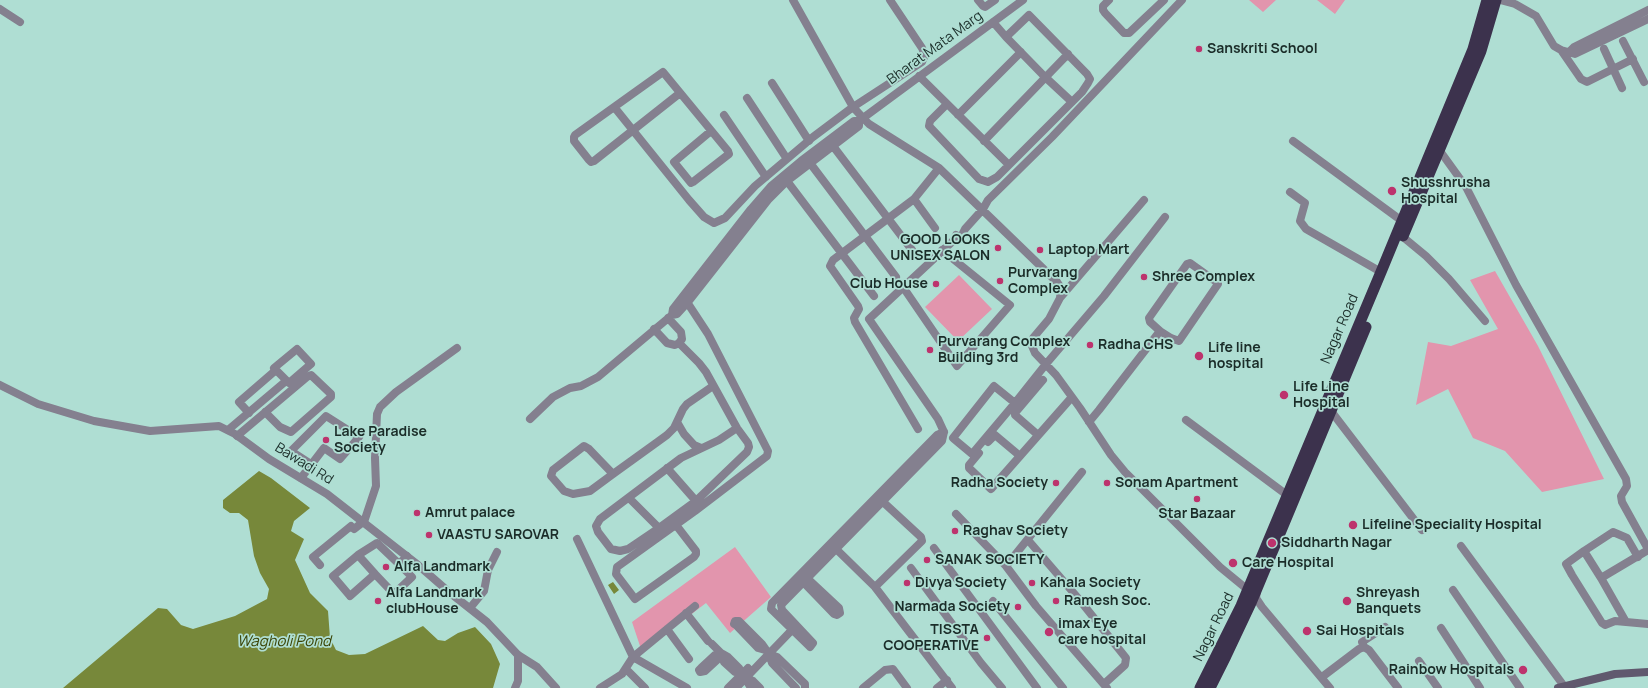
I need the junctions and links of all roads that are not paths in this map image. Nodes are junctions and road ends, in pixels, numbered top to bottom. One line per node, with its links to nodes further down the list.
1 (793, 0): 37 (street)
2 (890, 0): 37 (street)
3 (978, 0): 4 (street)
4 (995, 0)
5 (1008, 0): 13 (street)
6 (1023, 0): 13 (street, Bharat Mata Marg)
7 (1109, 0): 8 (street)
8 (1164, 0)
9 (1182, 0): 60 (street)
10 (1488, 0): 63 (highway, Nagar Road)
11 (1496, 0): 48 (highway, Nagar Road)
12 (1500, 0): 23 (street)
13 (1013, 8): 18 (street, Bharat Mata Marg)
14 (0, 9): 17 (street)
15 (1648, 10): 19 (street)
16 (1648, 19): 19 (street)
17 (20, 22)
18 (993, 22): 20 (street); 28 (street, Bharat Mata Marg)
19 (1623, 27): 23 (street)
20 (1006, 36): 24 (street); 25 (street)
21 (1624, 41): 26 (street)
22 (1604, 49): 27 (street)
23 (1565, 51): 27 (street)
24 (1021, 52): 29 (street); 40 (street)
25 (1068, 54): 29 (street); 35 (street)
26 (1632, 59): 27 (street); 30 (street)
27 (1613, 69): 32 (street)
28 (919, 76): 36 (street); 41 (street, Bharat Mata Marg)
29 (1046, 78): 35 (street); 45 (street)
30 (1644, 82)
31 (772, 83): 44 (street)
32 (1622, 88)
33 (680, 93): 38 (street); 42 (street); 43 (street)
34 (747, 98): 49 (street)
35 (1072, 102): 51 (street)
36 (947, 104): 40 (street); 51 (street)
37 (853, 107): 41 (street); 44 (street)
38 (615, 108): 42 (street); 42 (street)
39 (724, 115): 55 (street)
40 (958, 115): 45 (street)
41 (861, 119): 47 (street); 53 (street); 75 (street)
42 (633, 129): 54 (street)
43 (711, 131): 52 (street); 52 (street)
44 (809, 141): 49 (street)
45 (984, 141): 51 (street)
46 (1293, 141): 63 (street)
47 (833, 146): 50 (street); 62 (street)
48 (1440, 151): 66 (highway, Nagar Road); 124 (street)
49 (787, 159): 55 (street)
50 (810, 163): 56 (street); 65 (street)
51 (1009, 165)
52 (678, 166): 54 (street)
53 (939, 168): 58 (street); 60 (street)
54 (668, 174): 55 (street)
55 (766, 177)
56 (787, 181): 69 (street); 75 (street)
57 (1290, 192): 70 (street)
58 (914, 199): 62 (street); 64 (street)
59 (1144, 200): 74 (street)
60 (983, 209): 68 (street); 74 (street)
61 (1165, 217): 82 (street)
62 (888, 218): 65 (street); 67 (street)
63 (1402, 221): 70 (highway, Nagar Road)
64 (935, 228)
65 (865, 237): 69 (street); 71 (street)
66 (1403, 237): 77 (street); 90 (highway, Nagar Road)
67 (912, 250)
68 (942, 250): 72 (street); 72 (street)
69 (842, 253): 73 (street); 98 (street)
70 (1381, 272): 109 (highway, Nagar Road)
71 (896, 277)
72 (903, 288): 110 (street)
73 (874, 296)
74 (1060, 298): 82 (street)
75 (686, 299): 76 (street); 116 (street)
76 (670, 316): 78 (street); 80 (street)
77 (1484, 321)
78 (654, 329): 80 (street); 93 (street)
79 (1160, 331): 79 (street); 96 (street)
80 (679, 343): 87 (street)
81 (457, 348): 115 (street)
82 (1046, 364): 88 (street); 89 (street)
83 (276, 370): 85 (street); 85 (street); 92 (street)
84 (1043, 380): 100 (street)
85 (286, 381): 92 (street)
86 (0, 385): 99 (street, Bawadi Rd)
87 (714, 386): 95 (street); 97 (street)
88 (1072, 397): 96 (street); 100 (street)
89 (1015, 403): 89 (street)
90 (1331, 411): 113 (highway, Nagar Road); 118 (street)
91 (265, 412): 91 (street); 101 (street)
92 (249, 413): 99 (street)
93 (530, 419)
94 (1186, 420): 109 (street)
95 (677, 422): 102 (street); 107 (street)
96 (1089, 422): 138 (street)
97 (737, 428): 102 (street); 112 (street)
98 (918, 429)
99 (228, 430): 101 (street, Bawadi Rd)
100 (1038, 435): 103 (street)
101 (237, 436): 108 (street, Bawadi Rd)
102 (701, 448): 105 (street)
103 (1020, 456): 103 (street)
104 (311, 464): 104 (street); 108 (street)
105 (667, 468): 111 (street); 112 (street)
106 (1082, 472): 120 (street)
107 (613, 474): 107 (street)
108 (301, 478): 115 (street, Bawadi Rd)
109 (1287, 495): 113 (highway, Nagar Road)
110 (883, 497): 121 (street); 137 (street)
111 (629, 498): 117 (street); 117 (street)
112 (696, 501): 117 (street)
113 (1285, 511): 138 (highway, Nagar Road)
114 (956, 514): 132 (street)
115 (363, 522): 128 (street, Bawadi Rd); 131 (street)
116 (676, 525): 116 (street)
117 (659, 528)
118 (1422, 530)
119 (577, 540): 155 (street)
120 (1028, 540): 132 (street); 163 (street)
121 (833, 546): 135 (street); 137 (street)
122 (1461, 546): 165 (street)
123 (934, 548): 181 (street)
124 (1648, 550): 129 (street)
125 (1584, 551): 129 (street); 136 (street); 146 (street)
126 (497, 552): 144 (street)
127 (358, 555): 130 (street); 134 (street); 134 (street)
128 (407, 556): 130 (street); 144 (street, Bawadi Rd)
129 (1638, 557): 136 (street)
130 (399, 564): 134 (street)
131 (320, 565)
132 (1006, 566): 163 (street)
133 (911, 568): 180 (street)
134 (375, 574)
135 (802, 577): 135 (street); 142 (street); 143 (street)
136 (1602, 578): 146 (street)
137 (874, 587): 162 (street)
138 (1252, 589): 161 (street); 183 (highway, Nagar Road); 184 (highway, Nagar Road)
139 (1453, 590): 189 (street)
140 (993, 601): 182 (street)
141 (695, 606): 145 (street)
142 (771, 606): 143 (street); 148 (street)
143 (780, 606): 148 (street)
144 (470, 608): 154 (street, Bawadi Rd)
145 (686, 613): 151 (street); 160 (street)
146 (1626, 622): 147 (street)
147 (1648, 624)
148 (793, 626): 153 (street)
149 (1385, 627): 152 (street)
150 (1441, 628): 188 (street)
151 (667, 629): 155 (street); 156 (street)
152 (1364, 647): 161 (street); 186 (street)
153 (767, 652): 160 (street); 175 (street); 176 (street)
154 (518, 655): 166 (street); 167 (street, Bawadi Rd)
155 (633, 657): 158 (street); 170 (street)
156 (689, 659)
157 (1419, 661): 187 (street)
158 (626, 668): 168 (street); 169 (street)
159 (1648, 672): 165 (main road)
160 (744, 676): 171 (street); 172 (street); 173 (street); 174 (street)
161 (1322, 677): 185 (street)
162 (947, 680): 164 (street); 179 (street)
163 (1106, 686)
164 (940, 687)
165 (1561, 687)
166 (515, 688)
167 (556, 688)
168 (600, 688)
169 (645, 688)
170 (687, 688)
171 (728, 688)
172 (736, 688)
173 (751, 688)
174 (760, 688)
175 (796, 688)
176 (805, 688)
177 (863, 688): 178 (street)
178 (908, 688)
179 (952, 688)
180 (1002, 688)
181 (1038, 688)
182 (1063, 688)
183 (1200, 688)
184 (1210, 688)
185 (1330, 688)
186 (1398, 688)
187 (1438, 688)
188 (1480, 688)
189 (1520, 688)

